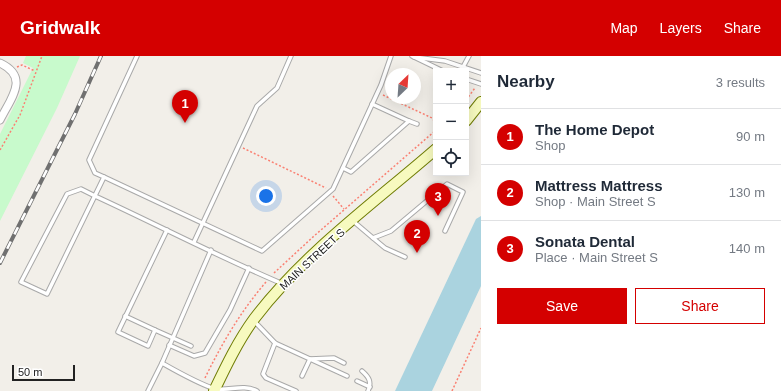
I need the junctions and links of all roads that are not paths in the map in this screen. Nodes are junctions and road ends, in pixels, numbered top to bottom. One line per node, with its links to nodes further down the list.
1 (137, 56): 20 (lane)
2 (291, 56): 23 (lane)
3 (391, 56): 13 (lane)
4 (413, 56): 7 (lane); 8 (lane)
5 (469, 56): 7 (lane)
6 (0, 63): 15 (street)
7 (463, 67): 9 (lane)
8 (437, 68)
9 (481, 73)
10 (469, 80): 11 (lane)
11 (480, 84)
12 (481, 102): 14 (main road)
13 (372, 104): 16 (lane); 19 (lane)
14 (469, 117)
15 (0, 120)
16 (409, 121): 17 (lane); 19 (lane)
17 (418, 124)
18 (433, 152): 22 (main road, MAIN STREET S)
19 (343, 168): 23 (lane)
20 (104, 177): 21 (lane); 23 (lane)
21 (95, 196): 21 (lane); 24 (lane)
22 (353, 221): 26 (lane); 31 (main road, MAIN STREET S)
23 (202, 223): 27 (lane)
24 (167, 230): 27 (lane); 32 (lane)
25 (445, 231): 26 (lane)
26 (373, 238): 29 (lane)
27 (194, 242): 28 (lane)
28 (211, 250): 30 (lane); 35 (lane)
29 (405, 257)
30 (249, 268): 31 (lane); 37 (lane)
31 (284, 284): 33 (main road, MAIN STREET S)
32 (125, 316): 34 (lane); 34 (lane)
33 (254, 320): 36 (lane); 48 (main road, MAIN STREET S)
34 (155, 330): 35 (lane)
35 (172, 338): 37 (lane); 38 (lane)
36 (275, 343): 39 (lane); 47 (lane)
37 (169, 345): 40 (lane)
38 (191, 346)
39 (310, 359): 41 (lane); 43 (lane); 44 (lane)
40 (162, 363): 48 (lane); 49 (lane)
41 (344, 363)
42 (362, 371): 46 (lane)
43 (302, 376)
44 (347, 376)
45 (358, 381): 46 (lane)
46 (370, 387): 51 (lane)
47 (296, 389)
48 (216, 390): 50 (lane)
49 (148, 391)
50 (258, 391)
51 (368, 391)

